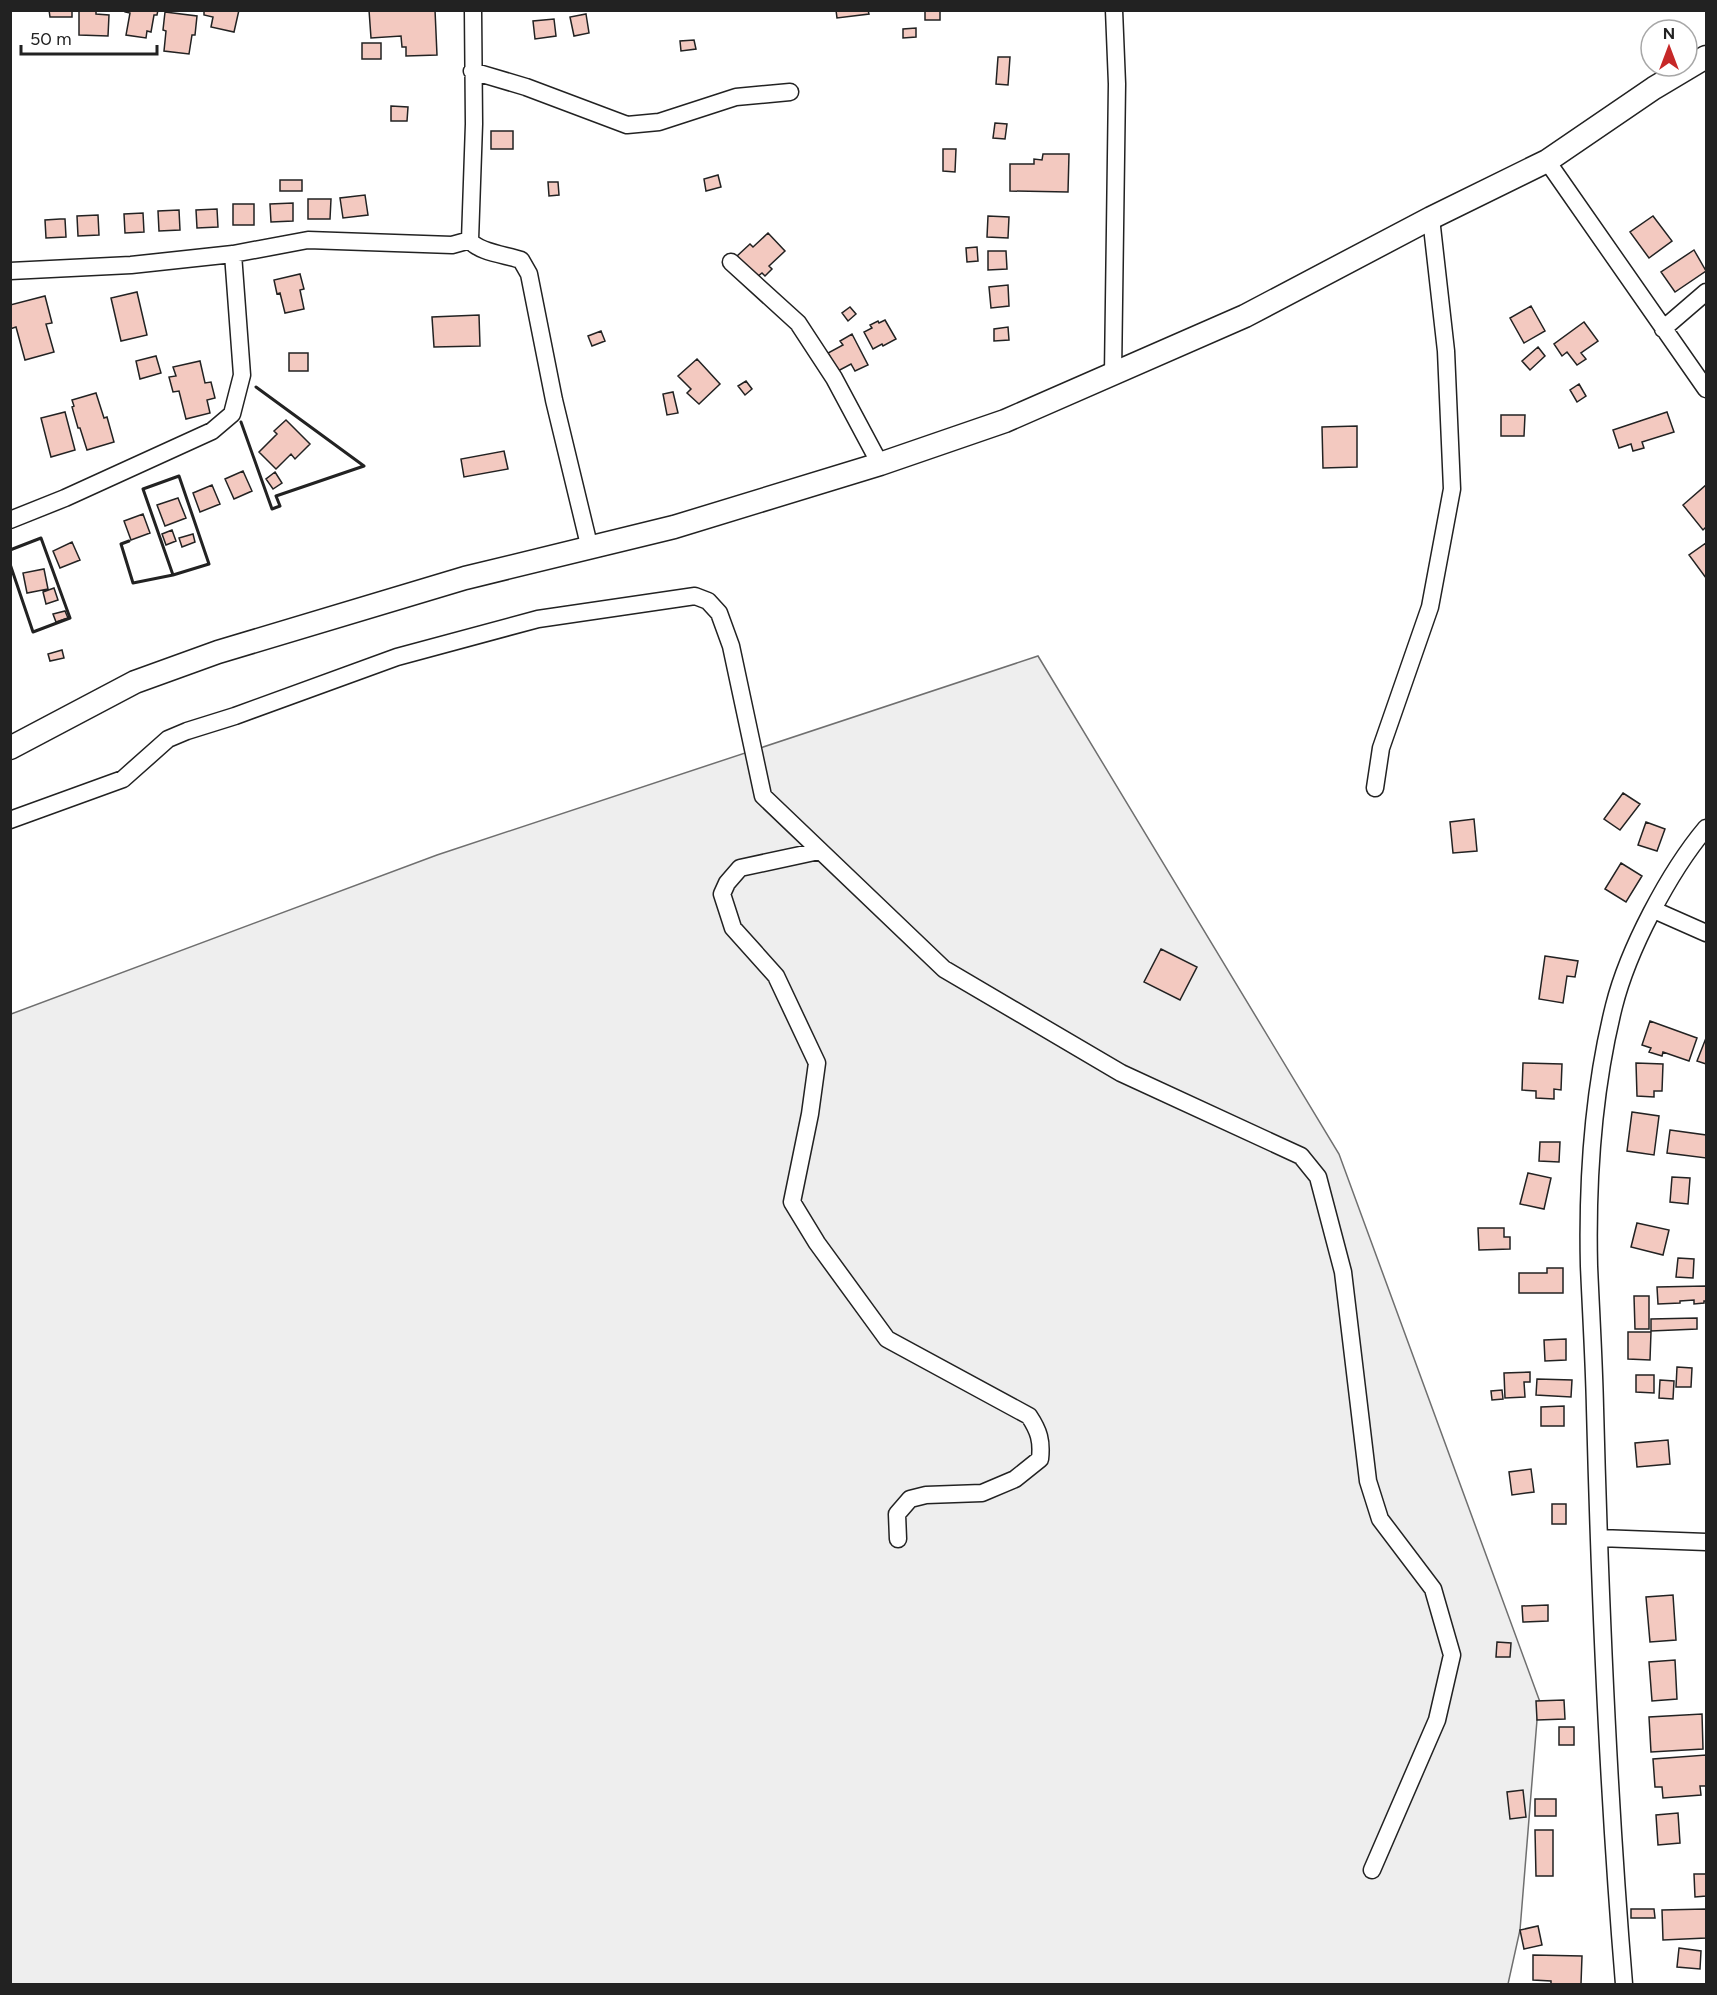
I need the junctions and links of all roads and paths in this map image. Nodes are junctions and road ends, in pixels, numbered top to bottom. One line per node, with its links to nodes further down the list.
1 (473, 10): 4 (street)
2 (1114, 10): 14 (street)
3 (1707, 57): 6 (main road)
4 (472, 70): 5 (street); 8 (street)
5 (790, 92)
6 (1547, 161): 7 (main road); 13 (street)
7 (1431, 218): 14 (main road); 20 (street)
8 (470, 240): 9 (street); 18 (street)
9 (233, 255): 11 (street); 17 (street)
10 (731, 262): 16 (street)
11 (10, 271)
12 (1707, 292): 13 (street)
13 (1663, 329): 15 (street)
14 (1113, 374): 16 (main road)
15 (1707, 389)
16 (880, 464): 18 (main road)
17 (10, 520)
18 (590, 549): 19 (main road)
19 (10, 748)
20 (1375, 788)
21 (10, 820): 23 (street)
22 (1707, 828): 24 (street)
23 (819, 851): 27 (street); 29 (street)
24 (1654, 910): 25 (street); 26 (street)
25 (1707, 933)
26 (1599, 1538): 28 (street); 30 (street)
27 (898, 1539)
28 (1707, 1542)
29 (1372, 1870)
30 (1624, 1984)

